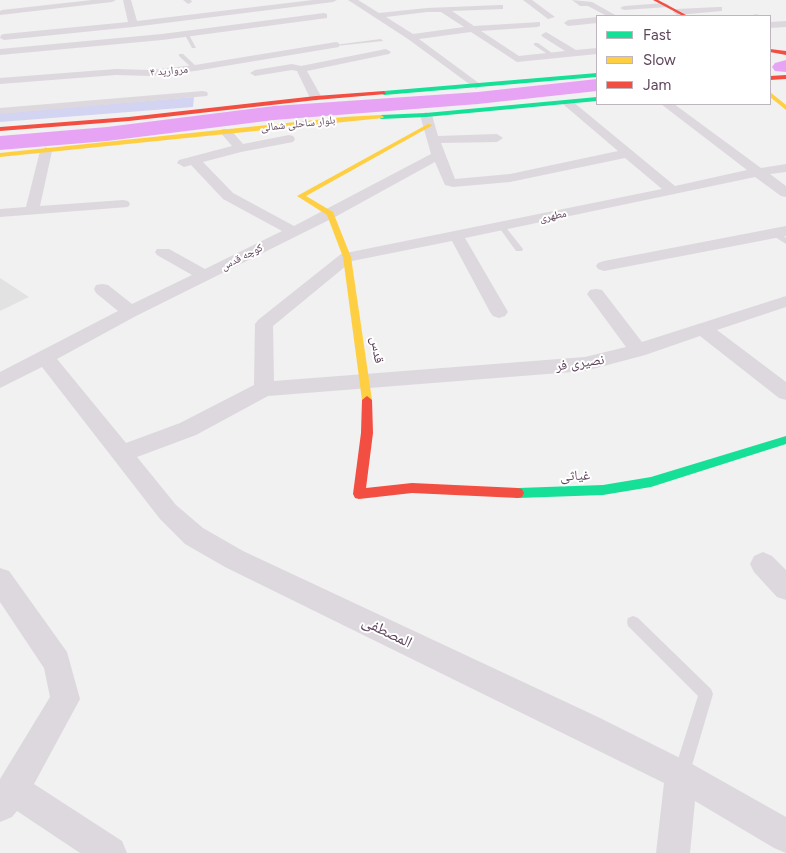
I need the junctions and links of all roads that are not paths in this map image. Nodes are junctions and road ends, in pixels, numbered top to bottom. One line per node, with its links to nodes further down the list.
1 (112, 0): 10 (street)
2 (127, 0): 21 (street)
3 (333, 0): 21 (street)
4 (352, 0): 16 (street)
5 (527, 0): 17 (street)
6 (578, 3): 14 (street)
7 (660, 3): 9 (street); 13 (main road)
8 (500, 7): 12 (street)
9 (624, 8)
10 (42, 9): 19 (street)
11 (720, 9): 13 (street)
12 (444, 10): 16 (street); 25 (street)
13 (682, 14)
14 (611, 15)
15 (324, 16): 27 (street)
16 (376, 16): 31 (street)
17 (551, 17)
18 (596, 20): 20 (street)
19 (10, 22)
20 (568, 23)
21 (134, 24): 26 (street)
22 (537, 24): 25 (street)
23 (771, 24): 24 (street)
24 (786, 24)
25 (472, 29): 31 (street); 44 (street)
26 (42, 34): 30 (street); 36 (street)
27 (186, 34): 35 (lane); 36 (street)
28 (323, 34): 34 (street)
29 (546, 35): 41 (street)
30 (4, 37)
31 (411, 37): 51 (street)
32 (381, 40): 34 (lane)
33 (536, 44): 44 (lane)
34 (336, 45): 50 (street, مروارید ۴)
35 (194, 47)
36 (40, 48): 39 (street)
37 (596, 51): 41 (street)
38 (771, 51): 42 (main road)
39 (0, 52)
40 (386, 52): 46 (street)
41 (574, 54): 44 (street)
42 (786, 54): 45 (main road)
43 (181, 56): 50 (lane)
44 (554, 56)
45 (771, 56)
46 (301, 69): 47 (street); 52 (street)
47 (255, 74)
48 (596, 75): 51 (main road, بلوار ساحلی شمالی)
49 (0, 81): 50 (street, مروارید ۴)
50 (199, 81): 56 (street); 57 (street)
51 (476, 86): 52 (main road, بلوار ساحلی شمالی)
52 (316, 98): 56 (main road, بلوار ساحلی شمالی)
53 (596, 99): 54 (main road, بلوار ساحلی شمالی)
54 (568, 103): 58 (main road, بلوار ساحلی شمالی); 66 (street)
55 (668, 105): 69 (street)
56 (210, 110): 59 (main road, بلوار ساحلی شمالی)
57 (0, 111)
58 (428, 120): 60 (main road, بلوار ساحلی شمالی); 63 (street); 75 (main road)
59 (0, 129)
60 (226, 132): 64 (street); 65 (main road, بلوار ساحلی شمالی)
61 (497, 138): 63 (street)
62 (289, 139): 64 (street)
63 (436, 147): 66 (street); 75 (street, کوچه قدس)
64 (240, 148): 77 (street)
65 (46, 151): 67 (main road, بلوار ساحلی شمالی); 73 (street)
66 (629, 154): 70 (street)
67 (0, 155)
68 (786, 168): 69 (street, مطهری)
69 (758, 172): 70 (street, مطهری); 71 (street)
70 (672, 190): 76 (street, مطهری)
71 (786, 193)
72 (123, 204): 73 (street)
73 (32, 211): 74 (street)
74 (0, 213)
75 (330, 214): 77 (street, کوچه قدس); 82 (main road, قدس)
76 (502, 226): 78 (street, مطهری); 80 (lane)
77 (293, 231): 84 (street, کوچه قدس)
78 (456, 235): 82 (street, مطهری); 89 (street)
79 (782, 235): 83 (street)
80 (519, 249)
81 (163, 252): 84 (street)
82 (347, 257): 94 (main road, قدس); 95 (street)
83 (604, 266)
84 (205, 275): 88 (street, کوچه قدس)
85 (102, 290): 88 (street)
86 (596, 294): 91 (street)
87 (786, 301): 90 (street, نصیری فر)
88 (130, 312): 92 (street, کوچه قدس)
89 (499, 312)
90 (702, 328): 91 (street, نصیری فر); 96 (street)
91 (638, 350): 94 (street, نصیری فر)
92 (45, 357): 93 (street, کوچه قدس); 98 (street, المصطفی)
93 (0, 381)
94 (366, 381): 95 (street, نصیری فر); 99 (main road, قدس)
95 (264, 389): 98 (street)
96 (786, 393)
97 (786, 440): 99 (main road, غیاثی)
98 (122, 453): 104 (street, المصطفی)
99 (359, 494)
100 (763, 564): 102 (street)
101 (0, 580): 105 (street)
102 (786, 588)
103 (633, 622): 104 (lane)
104 (681, 775): 106 (street, المصطفی); 108 (street)
105 (6, 797): 107 (street)
106 (786, 836)
107 (110, 853)
108 (673, 853)

